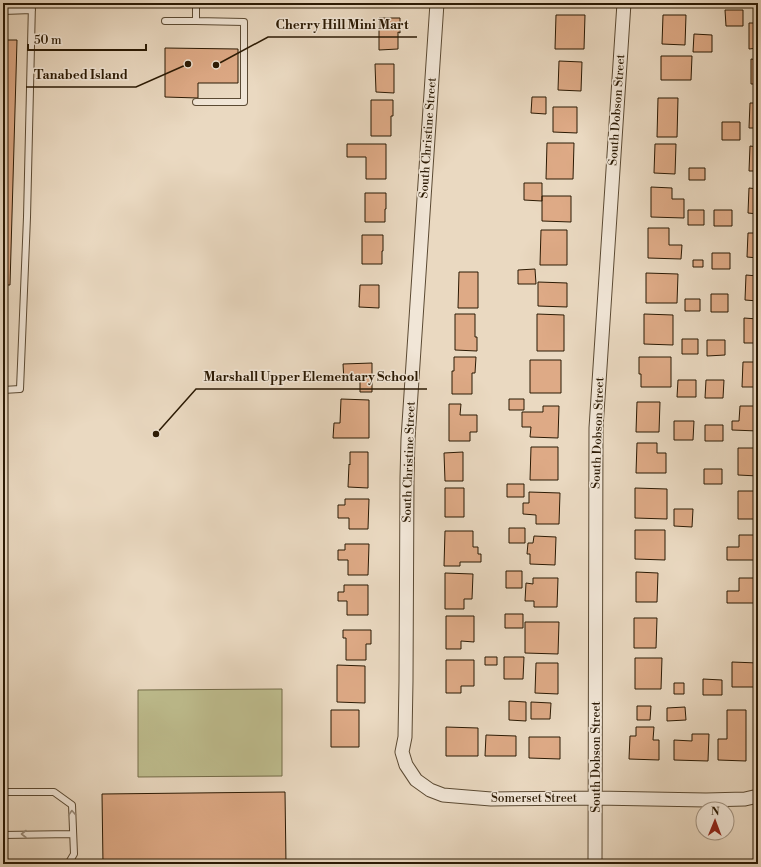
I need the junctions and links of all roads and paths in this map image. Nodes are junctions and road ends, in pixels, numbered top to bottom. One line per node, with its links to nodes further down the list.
1 (32, 3): 5 (lane)
2 (196, 3): 8 (lane)
3 (437, 3): 11 (street, South Christine Street)
4 (624, 3): 14 (street, South Dobson Street)
5 (32, 10): 6 (lane); 10 (lane)
6 (3, 11)
7 (165, 21): 8 (lane)
8 (196, 21): 9 (lane)
9 (196, 102)
10 (3, 390)
11 (413, 774): 14 (street, Somerset Street)
12 (3, 792): 16 (lane, one-way to 12)
13 (758, 796): 14 (street, Somerset Street)
14 (596, 798): 18 (street, South Dobson Street)
15 (3, 834): 16 (lane, one-way to 15)
16 (73, 834): 17 (lane)
17 (68, 864)
18 (595, 864)

